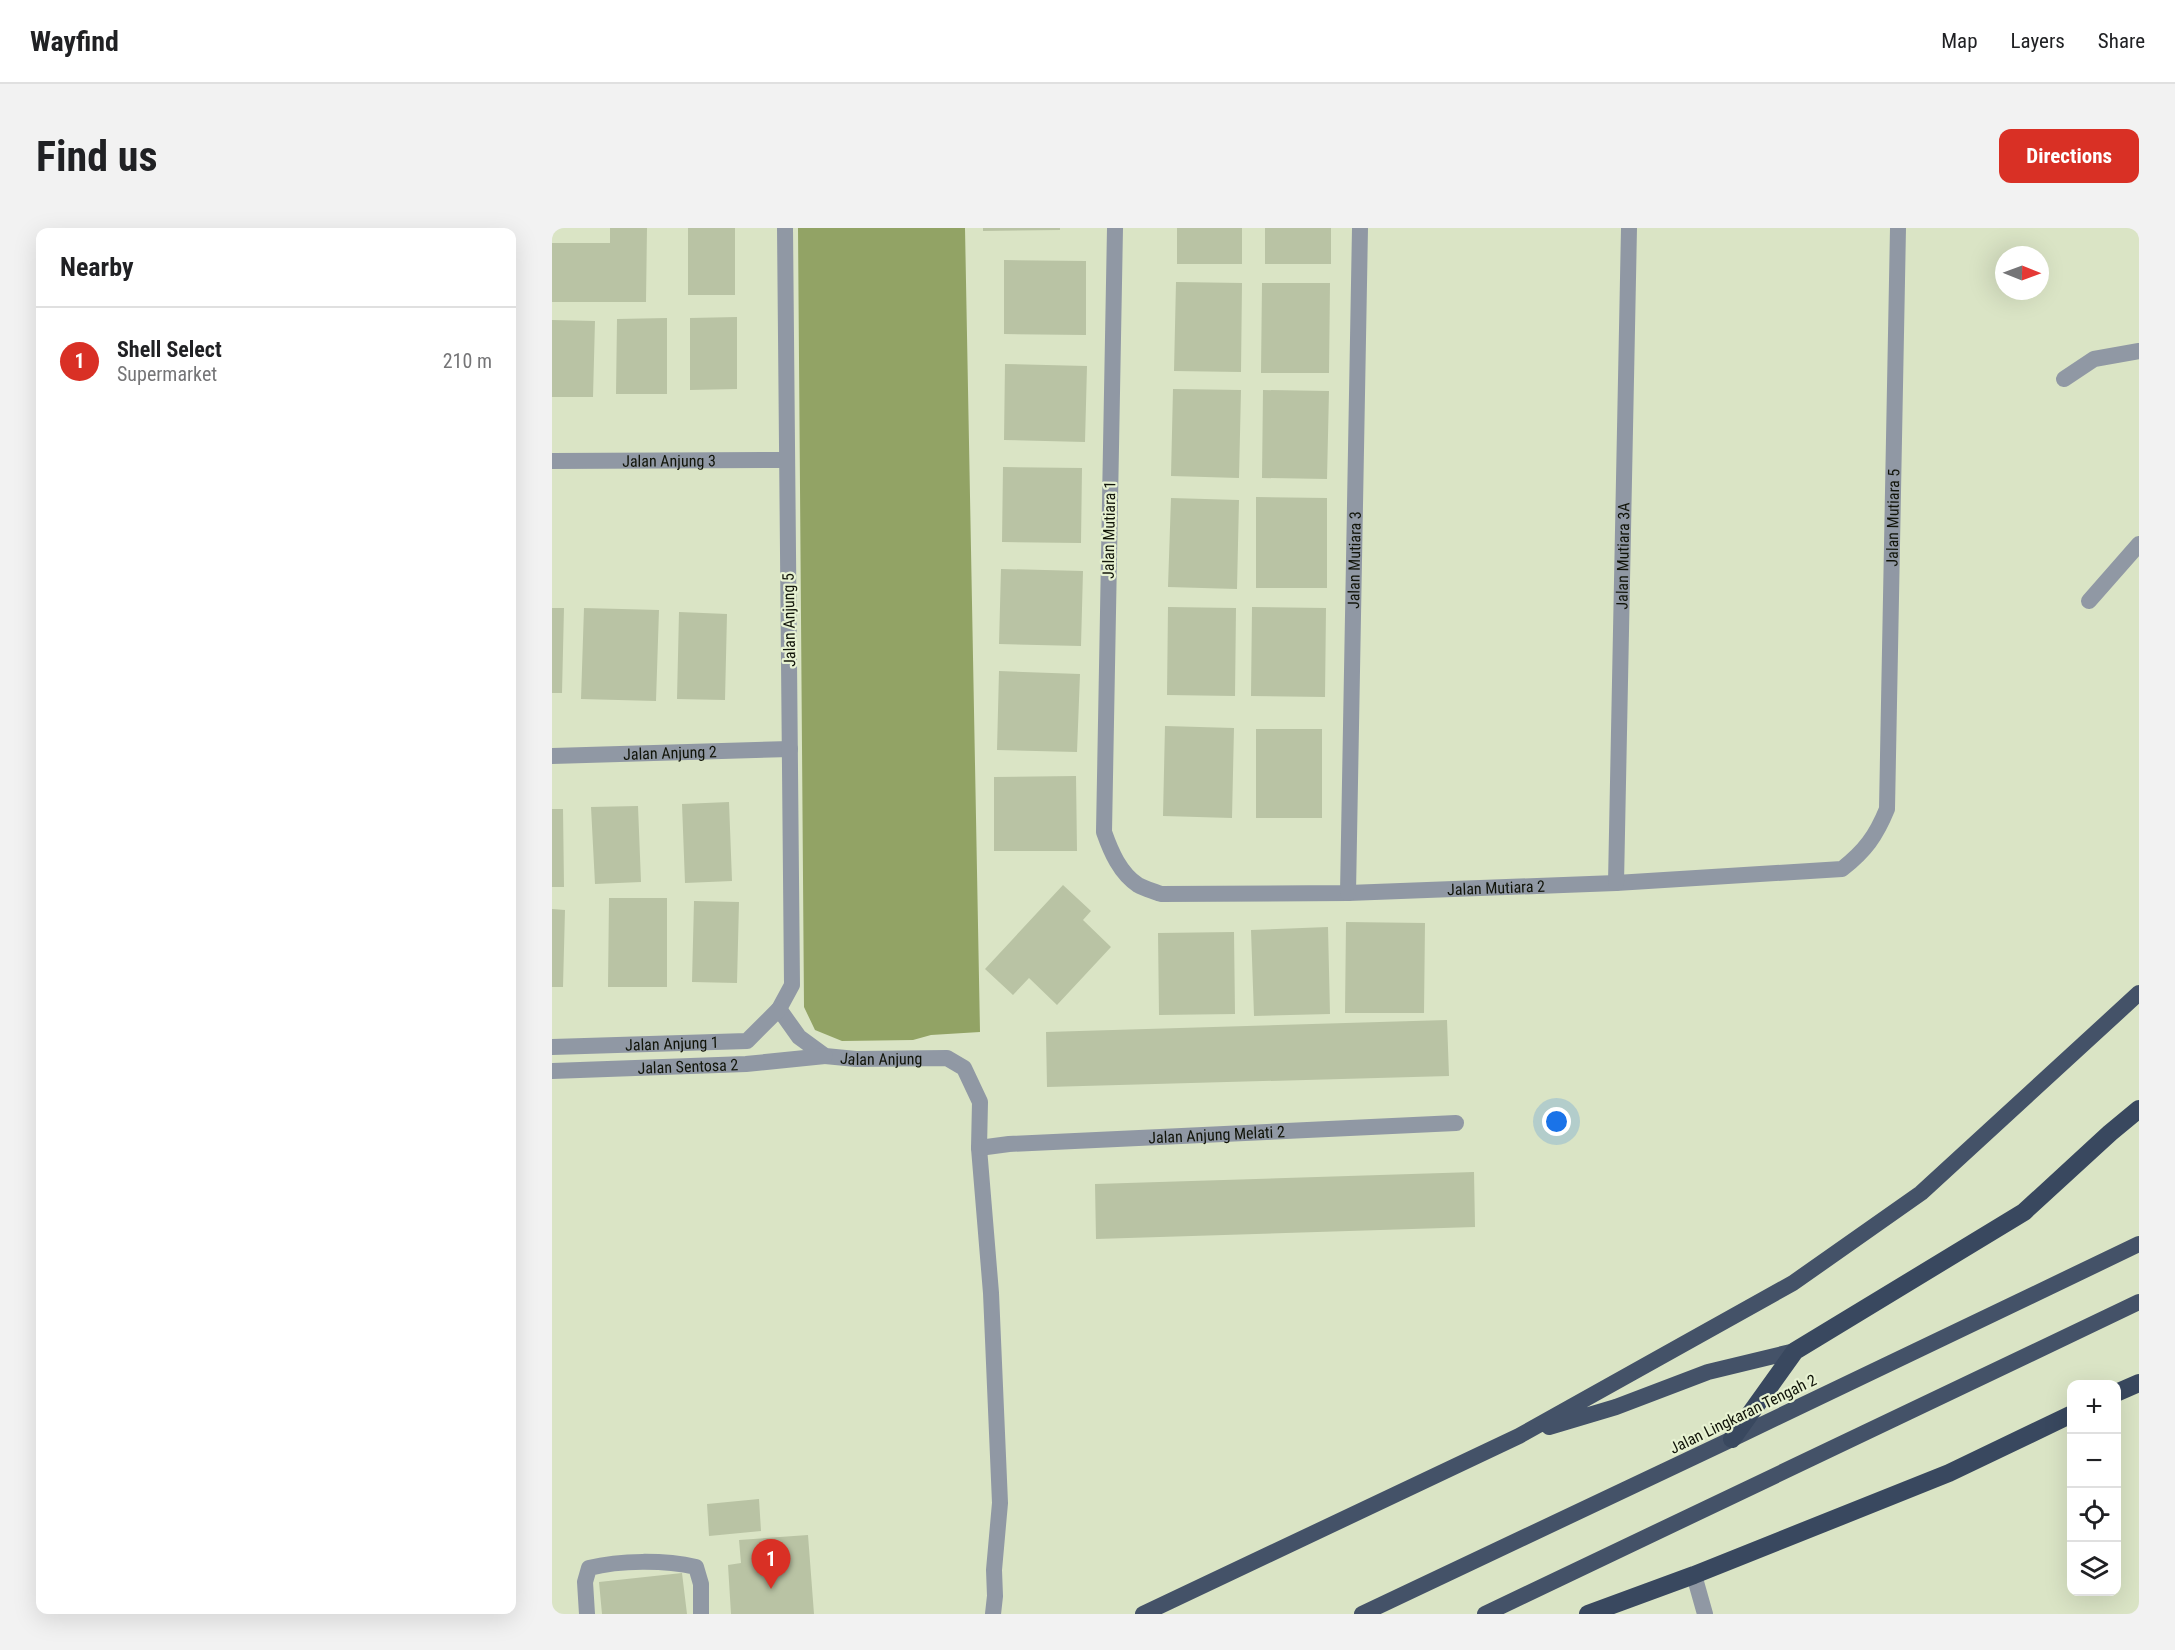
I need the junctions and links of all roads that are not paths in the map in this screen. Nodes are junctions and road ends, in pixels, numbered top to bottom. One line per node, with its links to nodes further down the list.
1 (785, 228): 8 (street, Jalan Anjung 5)
2 (1114, 228): 15 (street, Jalan Mutiara 1)
3 (1360, 228): 17 (street, Jalan Mutiara 3)
4 (1629, 228): 16 (street, Jalan Mutiara 3A)
5 (1898, 228): 14 (street, Jalan Mutiara 5)
6 (2139, 351): 7 (street)
7 (2064, 379)
8 (787, 460): 9 (street, Jalan Anjung 3); 12 (street, Jalan Anjung 5)
9 (552, 461)
10 (2139, 544): 11 (street)
11 (2089, 601)
12 (790, 749): 13 (street, Jalan Anjung 2); 19 (street, Jalan Anjung 5)
13 (552, 756)
14 (1887, 809): 16 (street, Jalan Mutiara 2)
15 (1104, 832): 17 (street, Jalan Mutiara 2)
16 (1616, 883): 17 (street, Jalan Mutiara 2)
17 (1348, 893)
18 (2139, 993): 32 (highway)
19 (779, 1009): 20 (street, Jalan Anjung 1); 21 (street, Jalan Anjung)
20 (552, 1047)
21 (825, 1056): 22 (street, Jalan Sentosa 2); 25 (street, Jalan Anjung)
22 (552, 1071)
23 (2139, 1109): 28 (highway)
24 (1456, 1123): 25 (street, Jalan Anjung Melati 2)
25 (979, 1148): 37 (street)
26 (2139, 1244): 33 (highway, Jalan Lingkaran Tengah 2)
27 (2139, 1302): 40 (highway)
28 (1795, 1351): 32 (highway); 33 (highway)
29 (2139, 1383): 30 (highway)
30 (2121, 1391)
31 (2067, 1416): 34 (highway)
32 (1519, 1436): 38 (highway)
33 (1732, 1440): 39 (highway, Jalan Lingkaran Tengah 2)
34 (1694, 1575): 41 (highway); 42 (street)
35 (586, 1614): 36 (street)
36 (701, 1614)
37 (993, 1614)
38 (1143, 1614)
39 (1362, 1614)
40 (1485, 1614)
41 (1588, 1614)
42 (1705, 1614)

